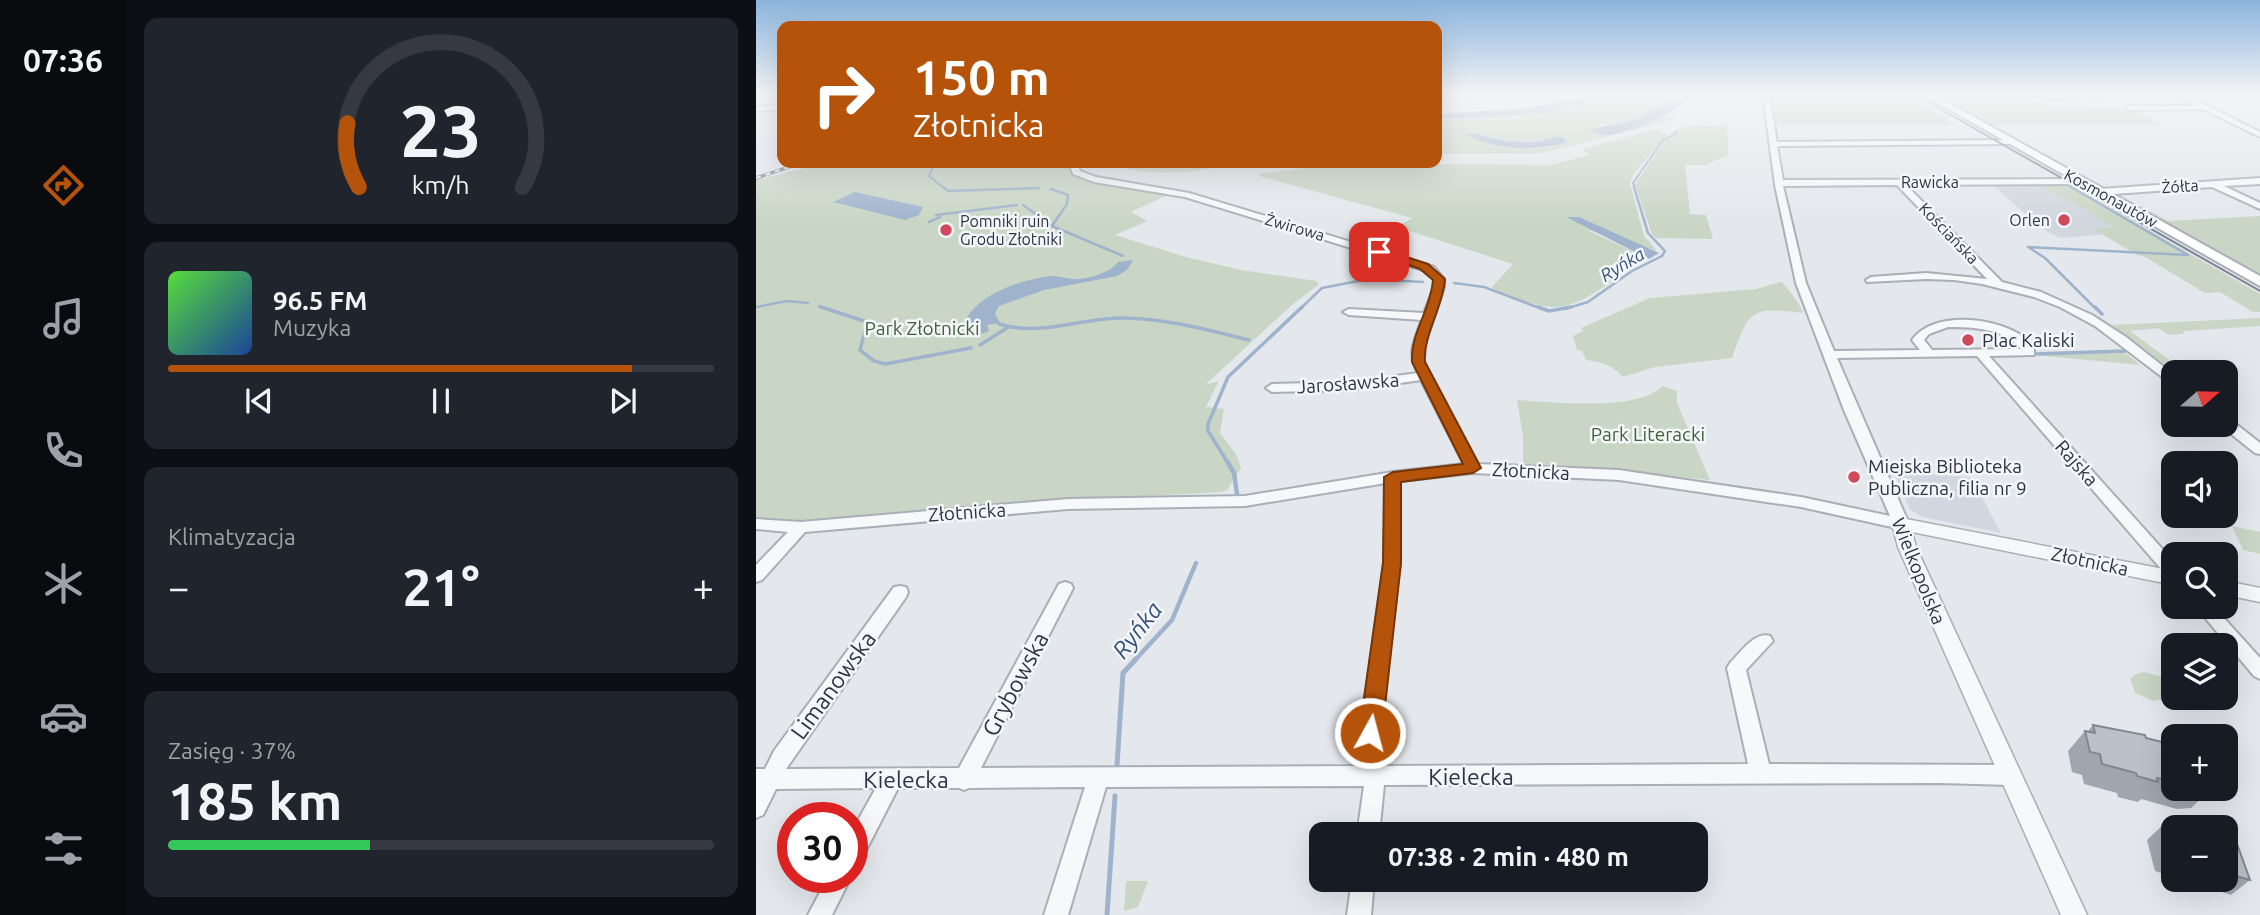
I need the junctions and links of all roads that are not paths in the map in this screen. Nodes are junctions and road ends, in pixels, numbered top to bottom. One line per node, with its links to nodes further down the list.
1 (1772, 137): 4 (street, Wielkopolska)
2 (2002, 137): 3 (main road, Kosmonautów)
3 (2011, 142): 4 (street); 6 (main road, Kosmonautów)
4 (1773, 144): 9 (street, Wielkopolska)
5 (1075, 168): 17 (street, Żwirowa)
6 (2081, 181): 8 (street, Rawicka); 11 (main road, Kosmonautów)
7 (2260, 181): 10 (street, Żółta)
8 (1899, 182): 9 (street, Rawicka); 15 (street, Kościańska)
9 (1779, 183): 20 (street, Wielkopolska)
10 (2214, 184): 11 (street, Żółta); 12 (street)
11 (2100, 192): 14 (main road, Kosmonautów)
12 (2260, 206)
13 (1871, 280): 15 (street, Kościańska)
14 (2260, 282)
15 (1998, 284): 21 (street, Kościańska)
16 (1349, 312): 17 (street)
17 (1429, 317): 22 (street, Żwirowa)
18 (1980, 353): 19 (street); 19 (street); 31 (street, Rajska)
19 (1929, 354): 20 (street)
20 (1829, 355): 29 (street, Wielkopolska)
21 (2161, 372)
22 (1425, 376): 23 (street, Jarosławska); 26 (street, Żwirowa)
23 (1272, 388)
24 (2238, 433): 25 (street)
25 (2260, 450)
26 (1473, 468): 27 (street, Złotnicka); 29 (street, Złotnicka)
27 (1393, 477): 30 (street, Złotnicka); 43 (street)
28 (756, 524): 30 (street, Złotnicka)
29 (1901, 524): 32 (street, Złotnicka); 42 (street, Wielkopolska)
30 (801, 527): 33 (street)
31 (2161, 561)
32 (2161, 574)
33 (756, 576)
34 (1065, 588): 47 (street, Grybowska)
35 (2238, 590): 37 (street)
36 (900, 593): 44 (street, Limanowska)
37 (2260, 595)
38 (2214, 619): 40 (street)
39 (1764, 641): 41 (street)
40 (2260, 671)
41 (1761, 775): 42 (street, Kielecka); 43 (street, Kielecka)
42 (2010, 775): 56 (street, Wielkopolska)
43 (1370, 776): 45 (street, Kielecka); 49 (street)
44 (763, 779): 46 (street, Kielecka); 48 (street, Limanowska)
45 (1098, 779): 47 (street, Kielecka); 54 (street)
46 (891, 780): 47 (street, Kielecka); 50 (street)
47 (964, 780)
48 (756, 808)
49 (1368, 822)
50 (868, 823)
51 (1362, 892): 55 (street)
52 (832, 893): 53 (street)
53 (820, 915)
54 (1056, 915)
55 (1359, 915)
56 (2074, 915)

